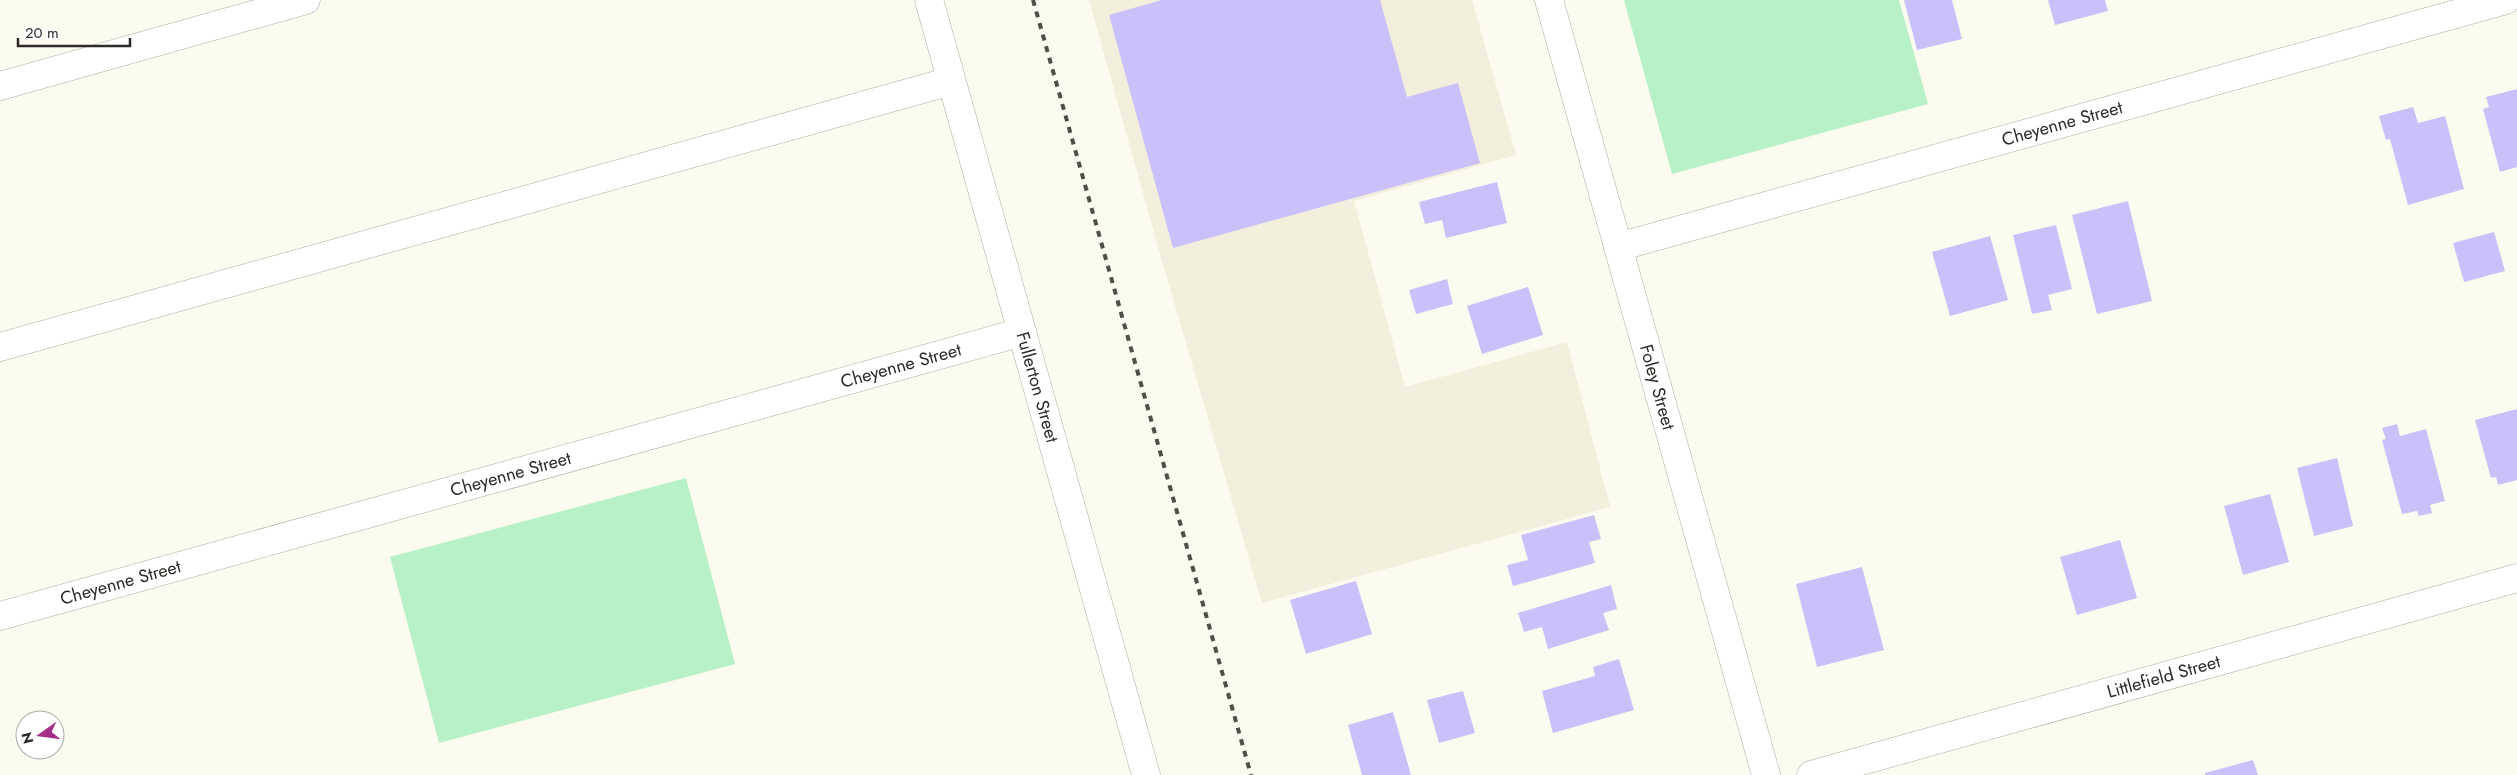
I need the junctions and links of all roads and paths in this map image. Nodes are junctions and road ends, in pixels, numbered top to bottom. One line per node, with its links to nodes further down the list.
1 (306, 0): 6 (street)
2 (929, 0): 5 (street, Fullerton Street)
3 (1549, 0): 7 (street, Foley Street)
4 (2506, 0): 7 (street, Cheyenne Street)
5 (952, 81): 8 (street, Fullerton Street); 9 (street)
6 (0, 86)
7 (1618, 247): 13 (street, Foley Street)
8 (1022, 332): 11 (street, Cheyenne Street); 12 (street, Fullerton Street)
9 (0, 346)
10 (2517, 578): 14 (street, Littlefield Street)
11 (0, 616)
12 (1146, 775)
13 (1766, 775)
14 (1811, 775)

